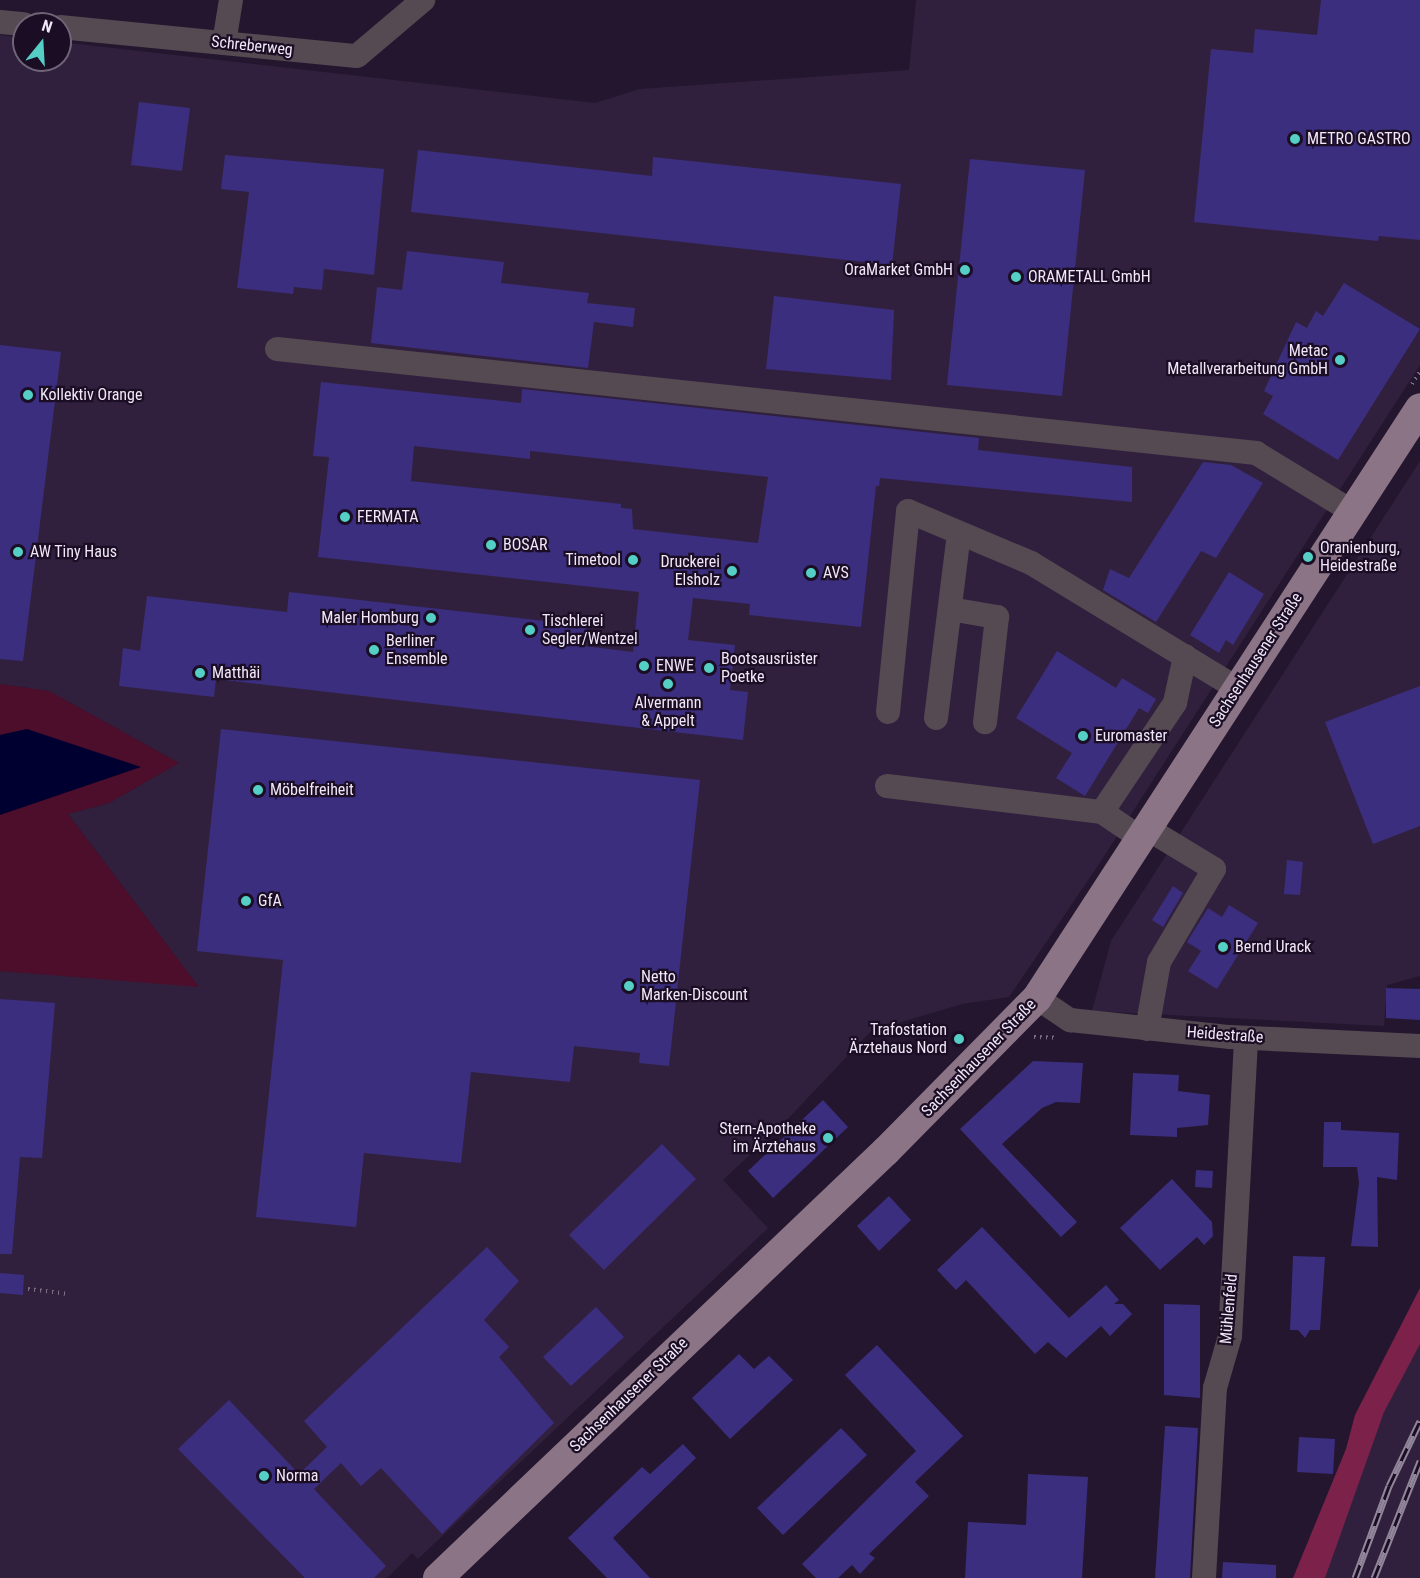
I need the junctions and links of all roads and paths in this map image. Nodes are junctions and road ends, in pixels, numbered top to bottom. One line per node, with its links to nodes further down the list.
1 (231, 0): 4 (street)
2 (423, 0): 4 (street, Schreberweg)
3 (72, 28): 4 (street, Schreberweg)
4 (224, 43)
5 (277, 349): 7 (street)
6 (1420, 408): 7 (main road, Sachsenhausener Straße)
7 (1353, 512): 11 (main road, Sachsenhausener Straße)
8 (959, 533): 9 (street); 10 (street); 12 (street)
9 (950, 609): 13 (street); 14 (street)
10 (1185, 656): 11 (street); 16 (street)
11 (1238, 689): 17 (main road, Sachsenhausener Straße)
12 (888, 712)
13 (936, 718)
14 (985, 722)
15 (887, 786): 16 (street)
16 (1102, 812): 17 (street)
17 (1145, 834): 18 (main road, Sachsenhausener Straße); 19 (street)
18 (1038, 998): 19 (street, Heidestraße); 24 (main road, Sachsenhausener Straße)
19 (1147, 1029): 20 (street, Heidestraße)
20 (1246, 1038): 21 (street, Heidestraße); 25 (street, Mühlenfeld)
21 (1420, 1046)
22 (28, 1289): 23 (path)
23 (67, 1294)
24 (443, 1576)
25 (1204, 1578)

